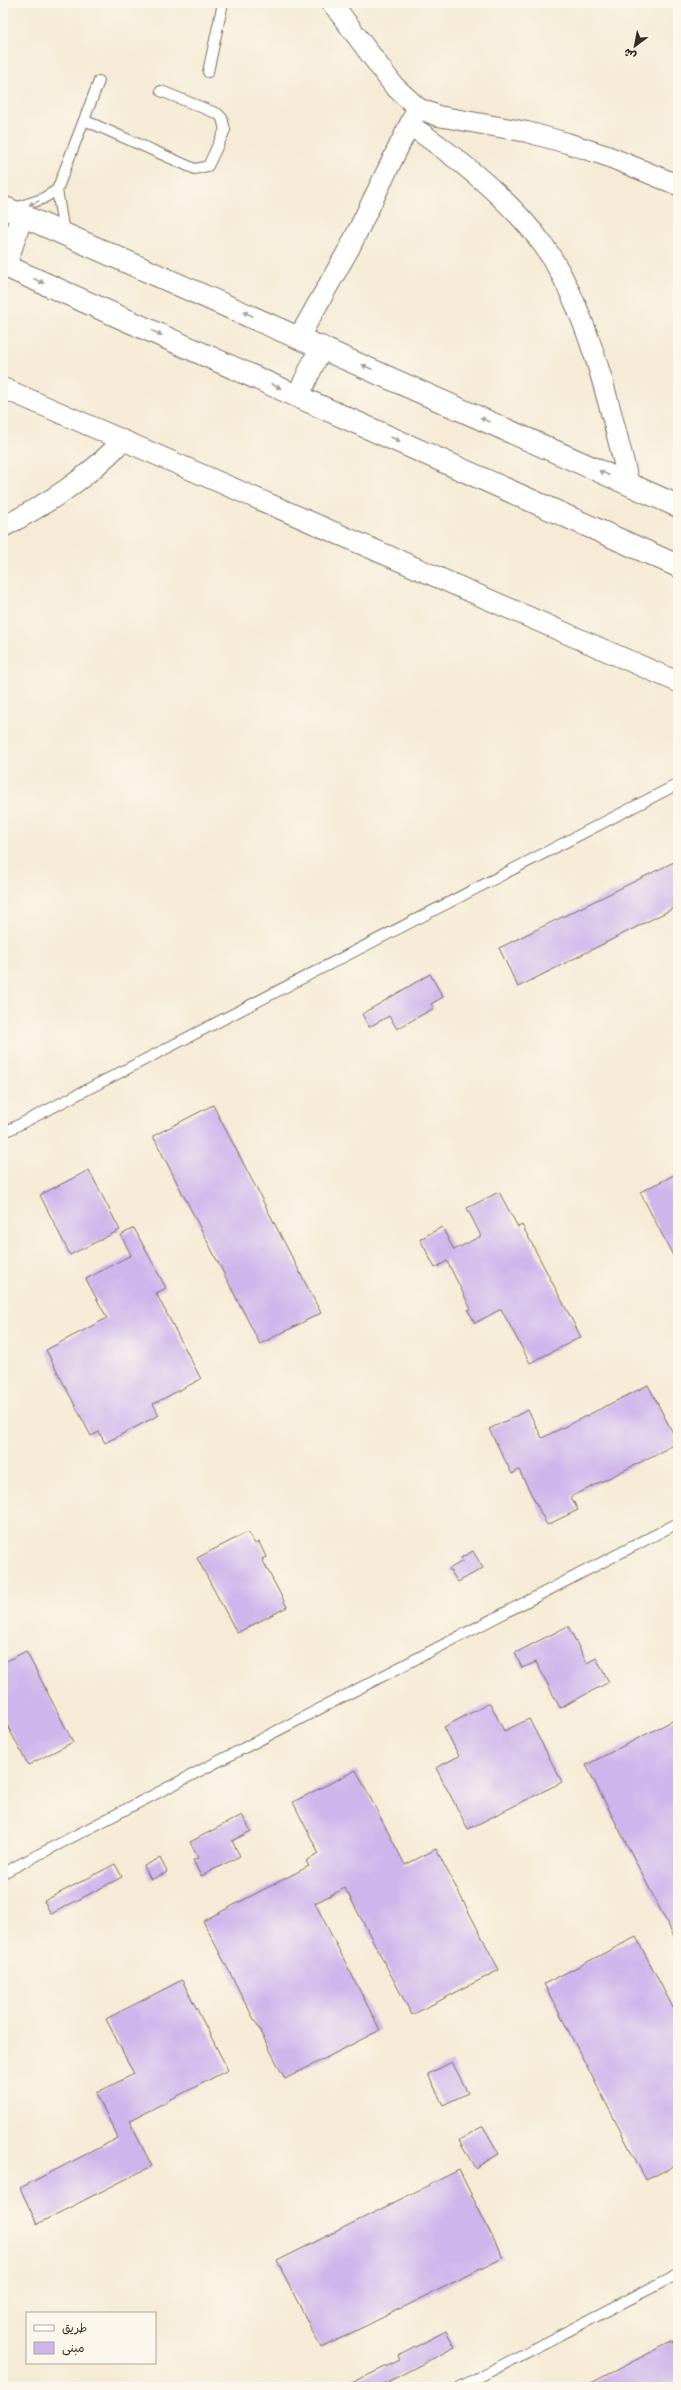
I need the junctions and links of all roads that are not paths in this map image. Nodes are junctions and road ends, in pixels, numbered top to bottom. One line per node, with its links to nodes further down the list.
1 (223, 3): 3 (lane)
2 (332, 3): 6 (street)
3 (208, 72)
4 (99, 80): 7 (lane)
5 (161, 91): 7 (lane)
6 (414, 116): 8 (street); 13 (street); 18 (street)
7 (84, 120): 9 (lane)
8 (678, 185)
9 (57, 190): 10 (lane, one-way to 10); 11 (lane)
10 (12, 210): 11 (street); 12 (street)
11 (64, 233): 13 (street, one-way to 11)
12 (4, 265): 16 (street, one-way to 16)
13 (299, 337): 14 (street)
14 (321, 347): 16 (street); 18 (street, one-way to 14)
15 (3, 388): 17 (street)
16 (298, 396): 21 (street, one-way to 21)
17 (122, 441): 20 (street); 22 (street)
18 (629, 484): 19 (street)
19 (678, 506)
20 (3, 527)
21 (678, 566)
22 (678, 682)
23 (678, 784): 24 (lane)
24 (3, 1133)
25 (678, 1523): 26 (lane)
26 (3, 1873)
27 (678, 2274): 28 (lane)
28 (460, 2387)

